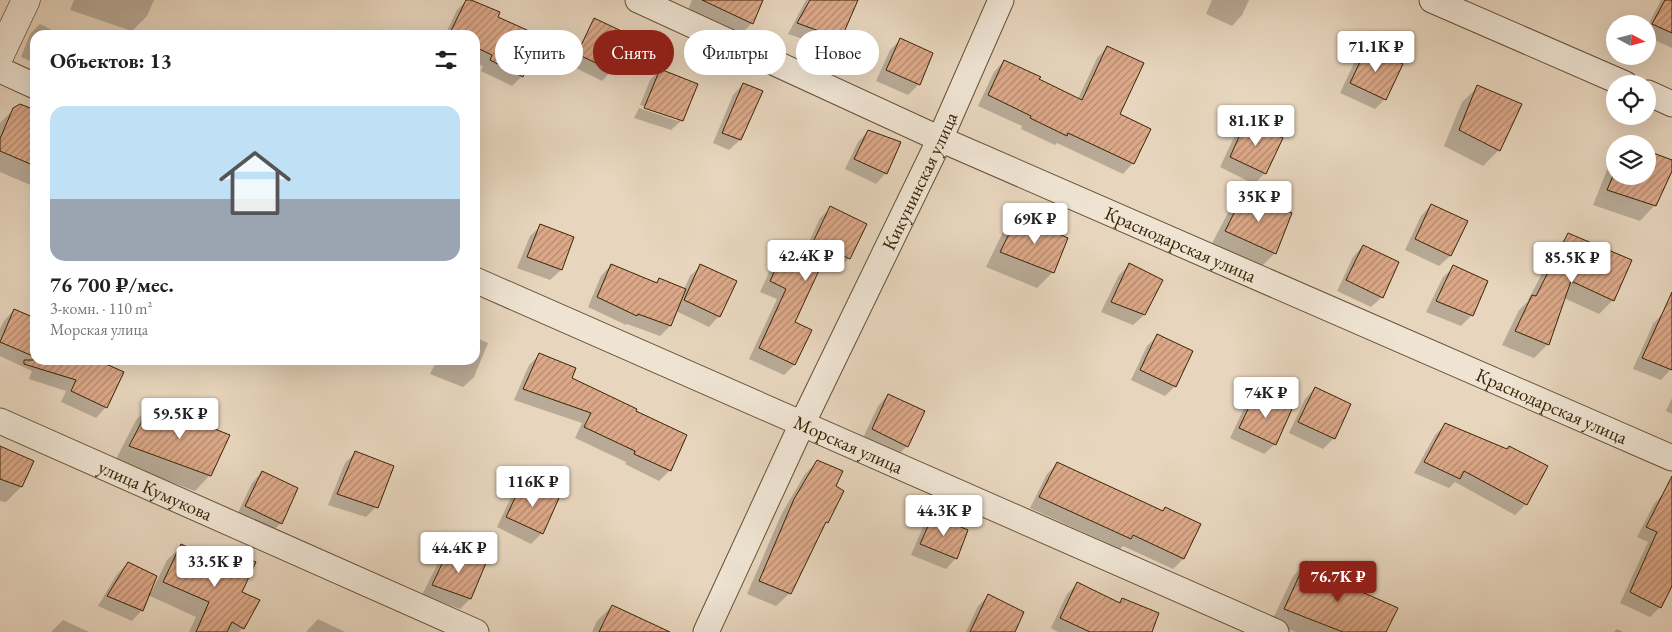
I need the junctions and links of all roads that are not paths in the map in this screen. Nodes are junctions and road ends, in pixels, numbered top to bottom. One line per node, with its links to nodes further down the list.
1 (26, 0): 5 (street)
2 (638, 0): 11 (street, Краснодарская улица)
3 (1001, 0): 11 (street, Кикунинская улица)
4 (1432, 0): 7 (street)
5 (0, 54)
6 (0, 70): 8 (street)
7 (1606, 76)
8 (30, 84)
9 (1656, 97): 10 (street)
10 (1672, 104)
11 (940, 139): 14 (street, Кикунинская улица); 15 (street, Краснодарская улица)
12 (480, 282): 14 (street, Морская улица)
13 (0, 421): 16 (street, улица Кумукова)
14 (802, 424): 17 (street, Кикунинская улица); 18 (street, Морская улица)
15 (1672, 458)
16 (476, 632)
17 (706, 632)
18 (1276, 632)

